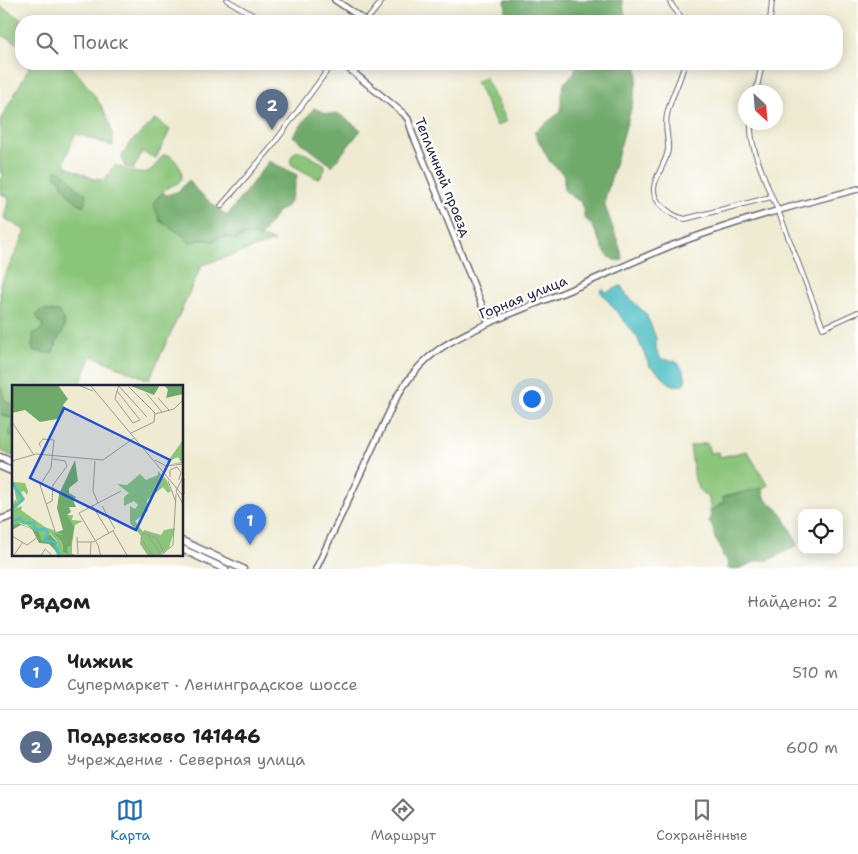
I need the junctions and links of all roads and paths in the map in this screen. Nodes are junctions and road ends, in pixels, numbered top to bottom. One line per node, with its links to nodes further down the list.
1 (227, 0): 6 (street)
2 (335, 0): 7 (street)
3 (383, 0): 8 (street)
4 (669, 0): 9 (street)
5 (772, 0): 10 (street)
6 (253, 15)
7 (356, 15)
8 (370, 15)
9 (679, 15)
10 (771, 15)
11 (328, 70): 19 (street)
12 (350, 70): 22 (street, Тепличный проезд)
13 (683, 70): 18 (street)
14 (761, 70): 15 (street)
15 (758, 85)
16 (751, 130): 18 (street)
17 (858, 189): 20 (street, Горная улица)
18 (771, 197): 20 (street)
19 (221, 206)
20 (778, 210): 21 (street); 22 (street, Горная улица)
21 (858, 312)
22 (489, 323): 31 (street, Горная улица)
23 (0, 466): 24 (main road)
24 (12, 471)
25 (12, 516): 26 (main road)
26 (0, 520)
27 (184, 542): 30 (main road)
28 (184, 550): 29 (main road)
29 (225, 569)
30 (243, 569)
31 (316, 569)

